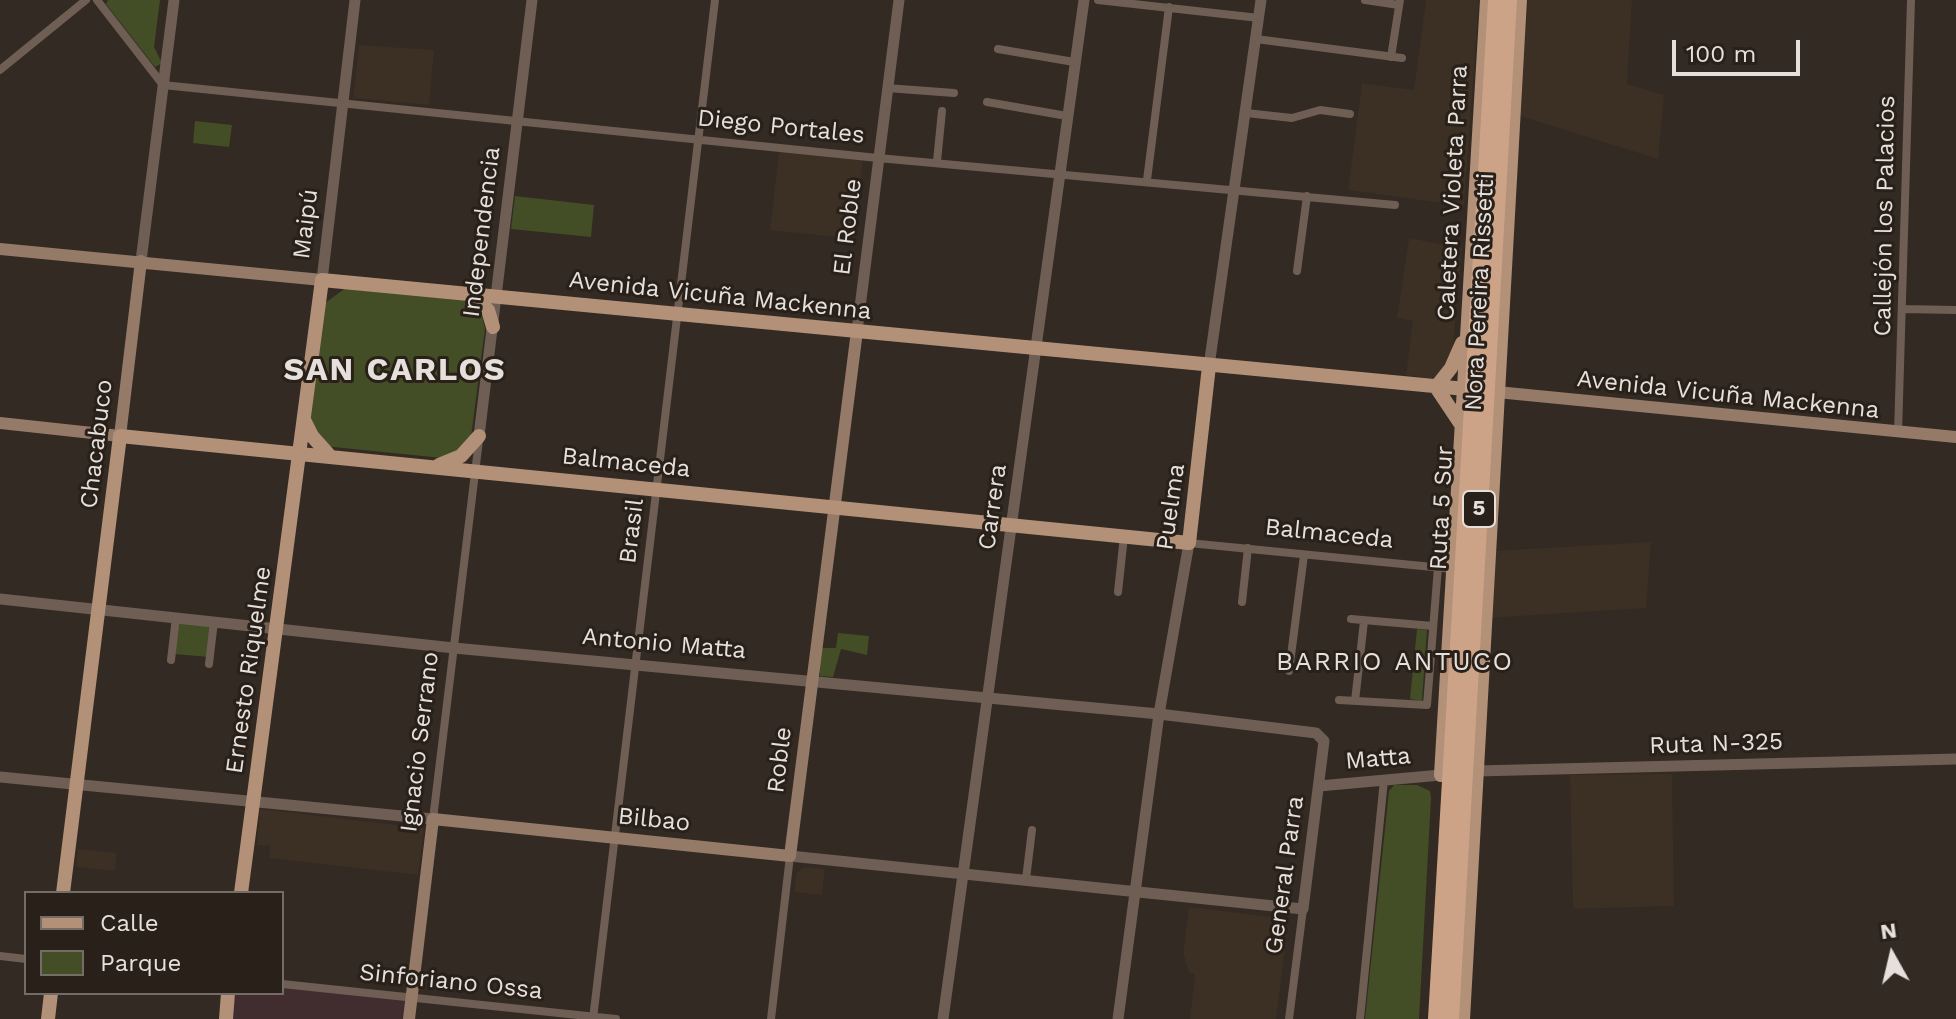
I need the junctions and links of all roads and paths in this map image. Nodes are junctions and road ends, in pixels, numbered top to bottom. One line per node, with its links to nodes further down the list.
1 (86, 0): 25 (street)
2 (97, 0): 26 (street)
3 (174, 0): 26 (street, Chacabuco)
4 (355, 0): 30 (street, Maipú)
5 (532, 0): 35 (street, Independencia)
6 (715, 0): 36 (street, Brasil)
7 (899, 0): 27 (street, El Roble)
8 (1084, 0): 24 (street, Carrera)
9 (1098, 0): 18 (street)
10 (1261, 0): 19 (street, Puelma)
11 (1365, 0): 17 (street)
12 (1487, 0): 55 (main road, Caletera Violeta Parra)
13 (1496, 0): 128 (highway, Ruta 5 Sur / 5)
14 (1509, 0): 139 (highway, Ruta 5 Sur / 5)
15 (1520, 0): 62 (main road, Nora Pereira Rissetti)
16 (1911, 0): 51 (street, Callejón los Palacios)
17 (1400, 2): 22 (street)
18 (1169, 7): 19 (street); 40 (street)
19 (1259, 18): 20 (street, Puelma)
20 (1256, 39): 22 (street); 32 (street, Puelma)
21 (998, 49): 24 (street)
22 (1391, 57): 23 (street)
23 (1402, 58)
24 (1074, 62): 34 (street, Carrera)
25 (0, 70)
26 (163, 85): 30 (street, Diego Portales); 45 (street, Chacabuco)
27 (887, 88): 28 (street); 37 (street, El Roble)
28 (954, 93)
29 (987, 102): 34 (street)
30 (342, 104): 35 (street, Diego Portales); 47 (street, Maipú)
31 (942, 111): 38 (street)
32 (1246, 113): 33 (street); 41 (street, Puelma)
33 (1350, 114)
34 (1067, 116): 39 (street, Carrera)
35 (517, 120): 36 (street, Diego Portales); 50 (street, Independencia)
36 (701, 138): 37 (street, Diego Portales); 54 (street, Brasil)
37 (878, 158): 38 (street, Diego Portales); 57 (street, El Roble)
38 (937, 161): 39 (street, Diego Portales)
39 (1058, 172): 40 (street, Diego Portales); 58 (street, Carrera)
40 (1147, 180): 41 (street, Diego Portales)
41 (1234, 189): 42 (street, Diego Portales); 59 (street, Puelma)
42 (1307, 196): 43 (street, Diego Portales); 46 (street)
43 (1395, 205)
44 (0, 249): 45 (main road, Avenida Vicuña Mackenna)
45 (141, 261): 47 (main road, Avenida Vicuña Mackenna); 67 (main road, Chacabuco)
46 (1297, 271)
47 (322, 280): 48 (main road, Avenida Vicuña Mackenna); 53 (main road, Maipú)
48 (355, 282): 49 (main road, Avenida Vicuña Mackenna); 53 (main road)
49 (461, 292): 50 (main road, Avenida Vicuña Mackenna); 56 (main road)
50 (497, 296): 54 (main road, Avenida Vicuña Mackenna); 56 (street, Independencia)
51 (1903, 309): 52 (street); 66 (street, Callejón los Palacios)
52 (1956, 310)
53 (317, 311): 63 (main road, Maipú)
54 (678, 314): 57 (main road, Avenida Vicuña Mackenna); 74 (street, Brasil)
55 (1468, 326): 60 (main road); 61 (main road, Caletera Violeta Parra)
56 (493, 327): 68 (street, Independencia)
57 (857, 331): 58 (main road, Avenida Vicuña Mackenna); 75 (main road, El Roble)
58 (1036, 348): 59 (main road, Avenida Vicuña Mackenna); 76 (street, Carrera)
59 (1209, 366): 60 (main road, Avenida Vicuña Mackenna); 78 (main road, Puelma)
60 (1436, 387): 61 (main road, Avenida Vicuña Mackenna); 65 (main road)
61 (1466, 389): 62 (main road, Avenida Vicuña Mackenna); 65 (main road, Caletera Violeta Parra)
62 (1496, 392): 66 (main road, Avenida Vicuña Mackenna); 105 (main road, Nora Pereira Rissetti)
63 (304, 419): 70 (main road, Maipú); 71 (main road)
64 (0, 423): 67 (main road, Balmaceda)
65 (1462, 428): 82 (main road, Caletera Violeta Parra)
66 (1898, 434): 69 (main road, Avenida Vicuña Mackenna)
67 (120, 436): 70 (main road, Balmaceda); 86 (main road, Chacabuco)
68 (479, 436): 72 (main road); 73 (street, Independencia)
69 (1956, 437)
70 (300, 452): 71 (main road, Balmaceda); 92 (main road, Ernesto Riquelme)
71 (329, 455): 72 (main road, Balmaceda)
72 (435, 466): 73 (main road, Balmaceda)
73 (475, 470): 74 (main road, Balmaceda); 93 (street, Ignacio Serrano)
74 (657, 488): 75 (main road, Balmaceda); 95 (street, Brasil)
75 (835, 507): 76 (main road, Balmaceda); 98 (main road, Roble)
76 (1013, 525): 77 (main road, Balmaceda); 99 (street, Carrera)
77 (1124, 535): 78 (main road, Balmaceda); 83 (street)
78 (1189, 543): 79 (street, Balmaceda); 102 (street, Puelma)
79 (1248, 548): 80 (street, Balmaceda); 85 (street, Balmaceda)
80 (1304, 555): 81 (street, Balmaceda); 97 (street)
81 (1438, 567): 82 (street, Balmaceda); 91 (street)
82 (1453, 569): 106 (main road, Caletera Violeta Parra)
83 (1118, 592)
84 (0, 599): 86 (street, Antonio Matta)
85 (1242, 602)
86 (99, 610): 87 (street, Antonio Matta); 109 (main road, Chacabuco)
87 (176, 617): 89 (street, Antonio Matta); 94 (street)
88 (1351, 619): 90 (street)
89 (214, 621): 92 (street, Antonio Matta); 96 (street)
90 (1364, 621): 91 (street); 101 (street)
91 (1433, 626): 101 (street)
92 (277, 628): 93 (street, Antonio Matta); 111 (main road, Ernesto Riquelme)
93 (454, 648): 95 (street, Antonio Matta); 112 (street, Ignacio Serrano)
94 (171, 660)
95 (636, 663): 98 (street, Antonio Matta); 114 (street, Brasil)
96 (209, 664)
97 (1289, 671)
98 (812, 679): 99 (street, Antonio Matta); 115 (main road, Roble)
99 (989, 698): 102 (street, Antonio Matta); 116 (street, Carrera)
100 (1339, 700): 101 (street)
101 (1355, 701)
102 (1159, 714): 103 (street, Antonio Matta); 120 (street, Puelma)
103 (1322, 737): 110 (street, General Parra)
104 (1956, 759): 105 (street, Ruta N-325)
105 (1477, 771): 140 (main road, Nora Pereira Rissetti)
106 (1441, 775): 108 (street, Matta); 128 (highway)
107 (0, 777): 109 (street, Bilbao)
108 (1384, 780): 110 (street, Matta); 138 (street)
109 (76, 784): 111 (street, Bilbao); 118 (main road, Chacabuco)
110 (1319, 786): 121 (street, General Parra)
111 (254, 800): 112 (street, Bilbao); 119 (main road, Ernesto Riquelme)
112 (433, 819): 114 (main road, Bilbao); 127 (main road, Ignacio Serrano)
113 (1032, 830): 117 (street)
114 (615, 838): 115 (main road, Bilbao); 129 (street, Brasil)
115 (790, 856): 116 (street, Bilbao); 134 (street, Roble)
116 (963, 873): 117 (street, Bilbao); 135 (street, Carrera)
117 (1026, 879): 120 (street, Bilbao)
118 (63, 891)
119 (241, 891)
120 (1137, 891): 121 (street, Bilbao); 136 (street, Puelma)
121 (1303, 909): 137 (street, General Parra)
122 (0, 956): 123 (street)
123 (24, 959)
124 (284, 984): 127 (street, Sinforiano Ossa)
125 (51, 995): 130 (main road)
126 (228, 995): 131 (main road)
127 (411, 998): 129 (street, Sinforiano Ossa); 132 (main road, Ignacio Serrano)
128 (1436, 1014)
129 (593, 1018): 133 (street, Sinforiano Ossa)
130 (48, 1019)
131 (226, 1019)
132 (409, 1019)
133 (616, 1019)
134 (771, 1019)
135 (943, 1019)
136 (1118, 1019)
137 (1289, 1019)
138 (1360, 1019)
139 (1451, 1019)
140 (1463, 1019)

